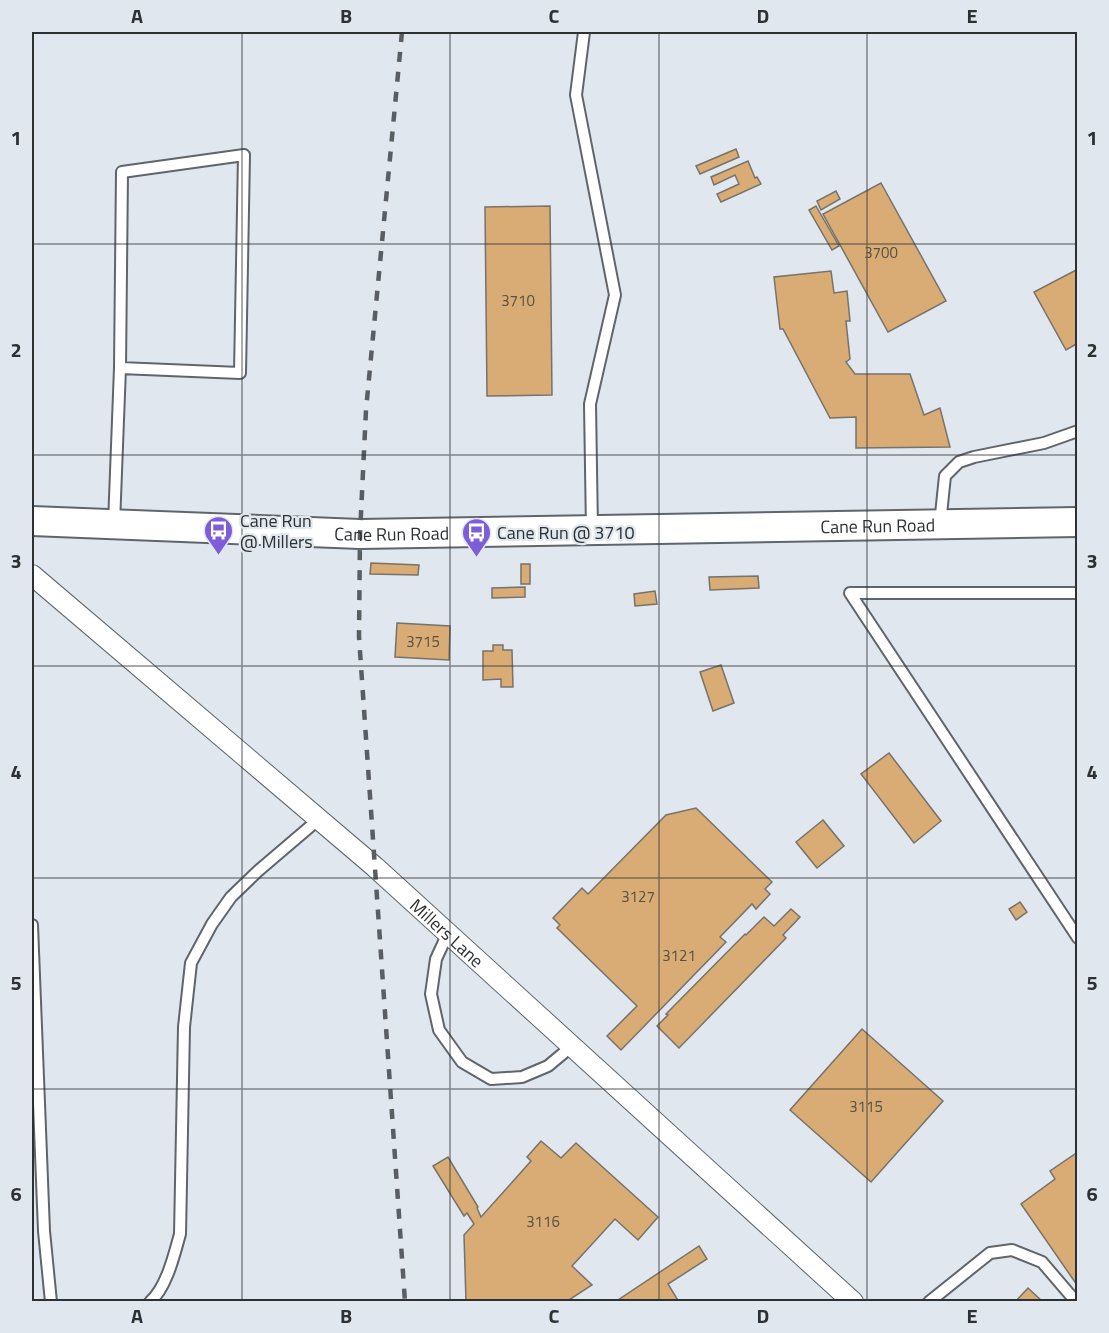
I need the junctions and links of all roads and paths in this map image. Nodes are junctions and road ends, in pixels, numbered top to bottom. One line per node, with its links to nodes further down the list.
1 (584, 32): 8 (lane)
2 (120, 368): 2 (lane); 6 (lane)
3 (1077, 430): 7 (lane)
4 (32, 521): 6 (main road, Cane Run Road)
5 (1077, 522): 7 (main road, Cane Run Road)
6 (114, 524): 8 (main road, Cane Run Road)
7 (940, 525): 8 (main road, Cane Run Road)
8 (592, 530)
9 (32, 575): 11 (street, Millers Lane)
10 (1077, 593): 14 (lane)
11 (319, 819): 13 (street, Millers Lane); 16 (lane)
12 (32, 925): 17 (lane)
13 (448, 933): 15 (street, Millers Lane); 15 (lane)
14 (1077, 938)
15 (572, 1046): 20 (street, Millers Lane)
16 (163, 1283): 18 (lane); 19 (lane)
17 (51, 1302)
18 (150, 1302)
19 (159, 1302)
20 (853, 1302)
21 (929, 1302): 22 (lane)
22 (1074, 1302)

